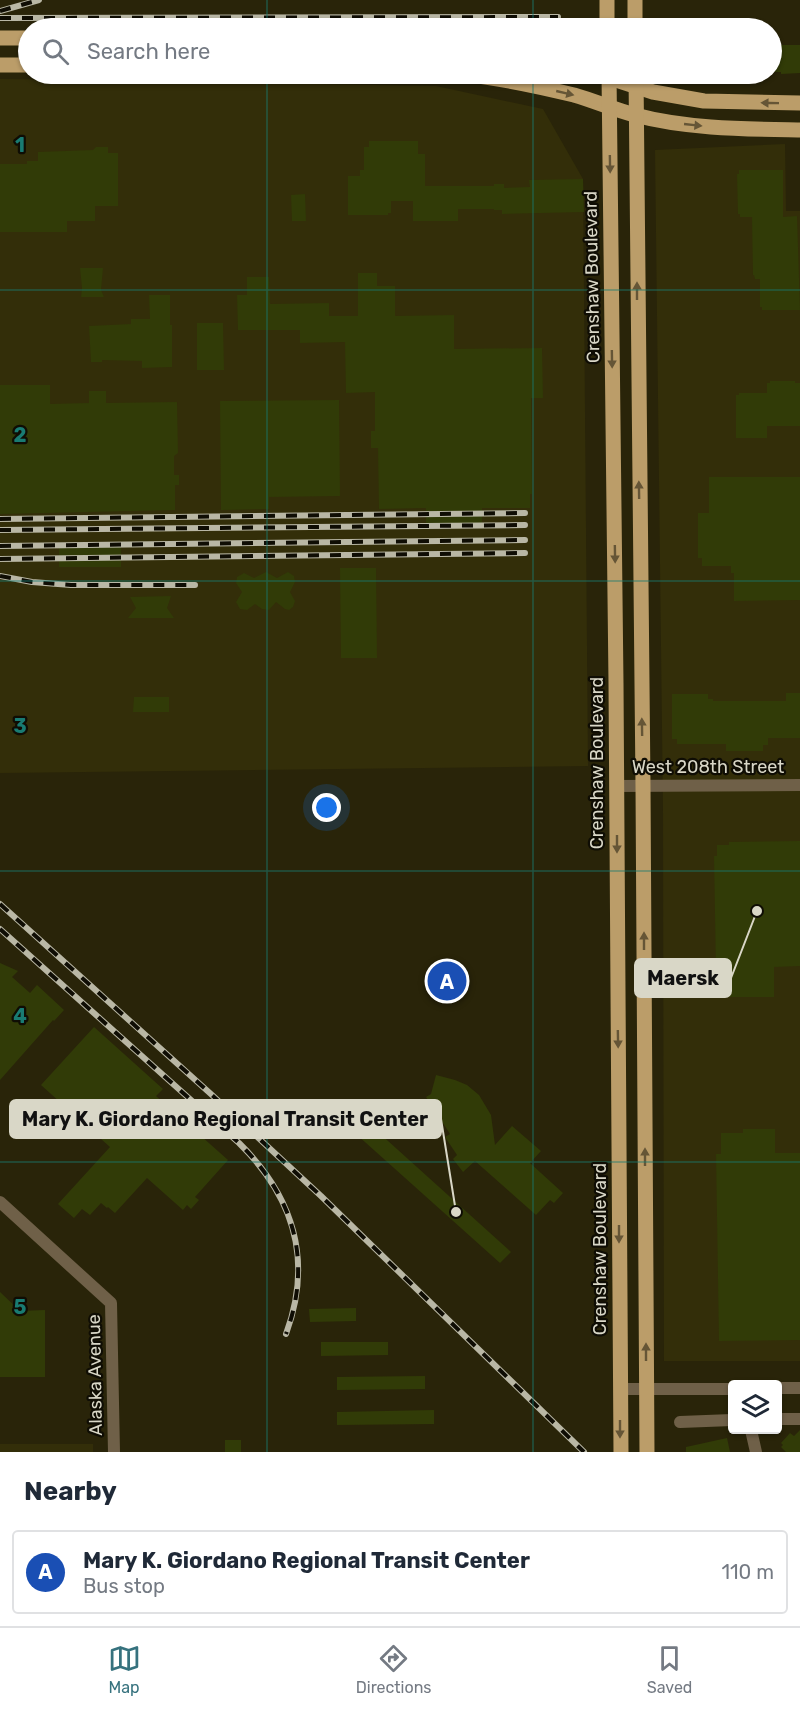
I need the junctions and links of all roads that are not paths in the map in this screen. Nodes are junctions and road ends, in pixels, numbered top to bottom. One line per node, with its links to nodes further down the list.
1 (607, 0): 3 (main road)
2 (635, 0): 4 (main road)
3 (607, 18)
4 (635, 18)
5 (0, 38): 6 (main road)
6 (18, 38)
7 (0, 64): 8 (main road)
8 (18, 64)
9 (524, 84): 14 (main road, one-way to 14)
10 (606, 84): 14 (main road, Crenshaw Boulevard)
11 (636, 84): 15 (main road)
12 (642, 84): 13 (main road, one-way to 12)
13 (800, 103)
14 (609, 106): 15 (main road); 18 (main road, Crenshaw Boulevard, one-way to 18)
15 (636, 115): 16 (main road, one-way to 16); 19 (main road, one-way to 15)
16 (800, 129)
17 (800, 785): 19 (street, West 208th Street)
18 (616, 786): 19 (street, West 208th Street); 23 (main road, Crenshaw Boulevard, one-way to 23)
19 (643, 786): 24 (main road, one-way to 19)
20 (1, 1205): 31 (street, Alaska Avenue)
21 (782, 1388): 22 (street)
22 (800, 1388)
23 (620, 1389): 24 (street); 32 (main road, Crenshaw Boulevard, one-way to 32)
24 (646, 1389): 25 (street); 33 (main road)
25 (728, 1389)
26 (782, 1419): 27 (street)
27 (800, 1419)
28 (728, 1420): 29 (street)
29 (680, 1422)
30 (752, 1434): 34 (street)
31 (114, 1452)
32 (621, 1452)
33 (646, 1452)
34 (756, 1452)

